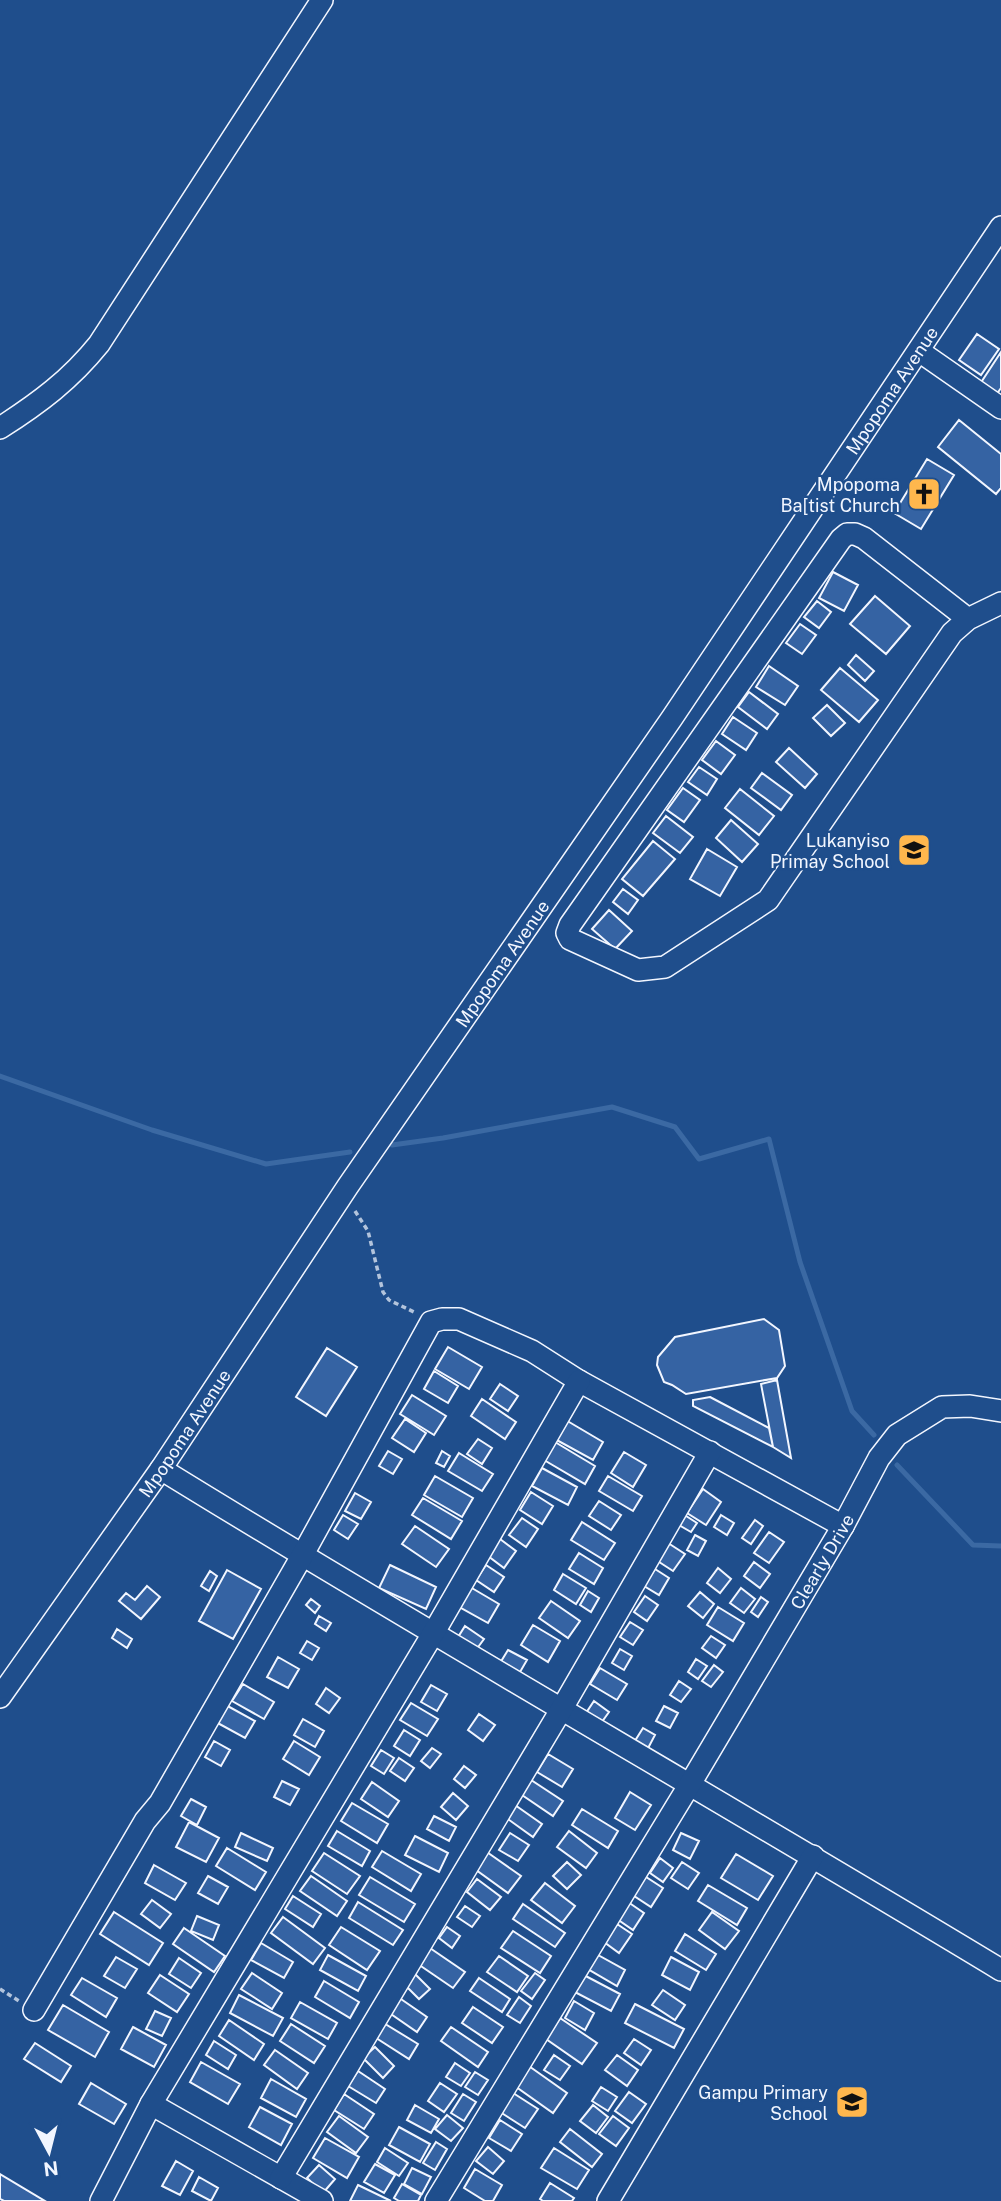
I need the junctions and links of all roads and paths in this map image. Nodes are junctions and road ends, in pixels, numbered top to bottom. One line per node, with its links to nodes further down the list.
1 (322, 0): 5 (street)
2 (1001, 227): 3 (street, Mpopoma Avenue)
3 (919, 351): 4 (street); 8 (street, Mpopoma Avenue)
4 (1001, 408)
5 (0, 428)
6 (1001, 603): 7 (street)
7 (968, 619): 7 (street)
8 (342, 1195): 9 (path); 13 (street, Mpopoma Avenue)
9 (431, 1322): 10 (street); 15 (street)
10 (579, 1381): 12 (street); 16 (street)
11 (1001, 1411): 14 (street, Clearly Drive)
12 (710, 1452): 14 (street); 18 (street)
13 (161, 1469): 15 (street); 17 (street, Mpopoma Avenue)
14 (843, 1526): 19 (street, Clearly Drive)
15 (302, 1556): 16 (street); 22 (street)
16 (434, 1632): 18 (street); 23 (street)
17 (0, 1698)
18 (561, 1710): 19 (street); 24 (street)
19 (690, 1784): 20 (street); 27 (street, Clearly Drive)
20 (813, 1856): 21 (street); 28 (street)
21 (1001, 1970)
22 (34, 2010)
23 (151, 2104): 24 (street); 25 (street)
24 (281, 2179): 26 (street)
25 (101, 2201)
26 (322, 2201)
27 (436, 2201)
28 (608, 2201)

